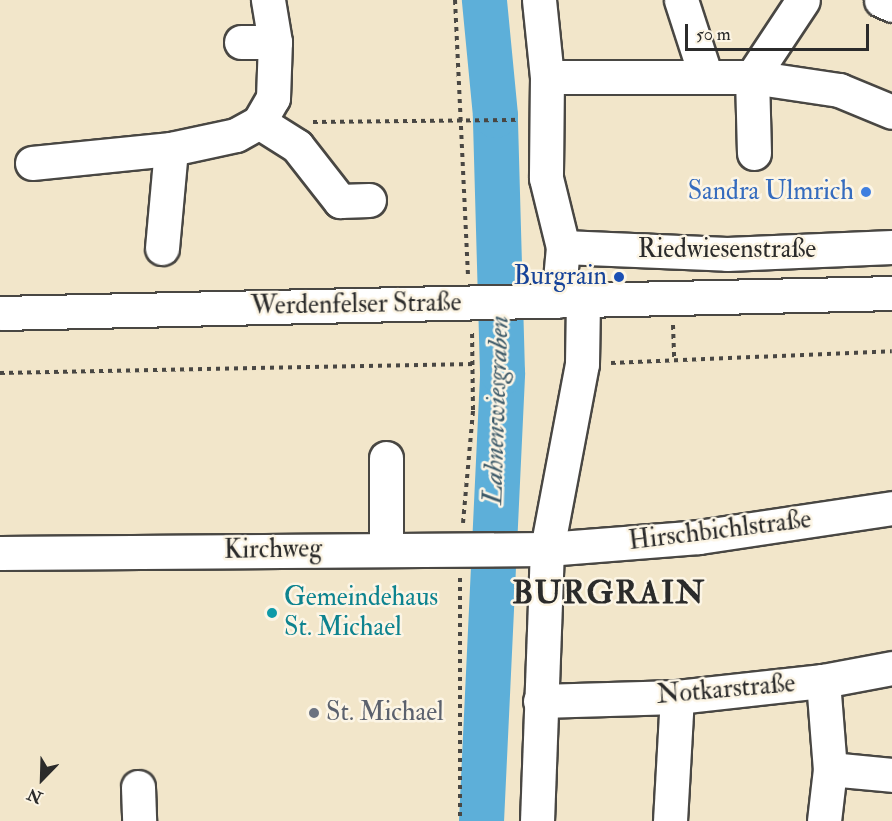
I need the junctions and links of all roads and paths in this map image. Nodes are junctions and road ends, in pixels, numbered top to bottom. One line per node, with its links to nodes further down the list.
1 (268, 0): 9 (street)
2 (455, 0): 17 (path)
3 (539, 0): 11 (street)
4 (681, 0): 10 (street)
5 (803, 0): 12 (street)
6 (880, 0): 7 (street)
7 (892, 5)
8 (241, 42): 9 (street)
9 (275, 42): 15 (street)
10 (705, 74): 11 (street); 12 (street)
11 (547, 77): 22 (street)
12 (752, 77): 13 (street); 19 (street)
13 (892, 112)
14 (517, 120): 17 (path)
15 (259, 122): 18 (street); 21 (street)
16 (306, 122): 17 (path)
17 (461, 123): 28 (path)
18 (171, 148): 20 (street); 24 (street)
19 (754, 153)
20 (32, 163)
21 (369, 200)
22 (563, 247): 23 (street, Riedwiesenstraße); 27 (street)
23 (892, 247)
24 (162, 248)
25 (892, 293): 26 (street, Werdenfelser Straße)
26 (672, 298): 27 (street, Werdenfelser Straße); 31 (path)
27 (570, 301): 28 (street, Werdenfelser Straße); 33 (street)
28 (470, 303): 29 (street, Werdenfelser Straße)
29 (0, 313)
30 (892, 351): 31 (path)
31 (674, 360): 33 (path)
32 (475, 364): 34 (path)
33 (582, 364): 38 (street)
34 (0, 373)
35 (386, 458): 37 (street)
36 (892, 508): 38 (street, Hirschbichlstraße)
37 (386, 548): 38 (street, Kirchweg); 39 (street, Kirchweg)
38 (547, 549): 43 (street)
39 (0, 553)
40 (892, 668): 41 (street)
41 (823, 681): 42 (street, Notkarstraße); 44 (street, Notkarstraße)
42 (677, 697): 43 (street, Notkarstraße); 49 (street)
43 (540, 700): 48 (street)
44 (830, 769): 45 (street); 50 (street, Notkarstraße)
45 (892, 775)
46 (138, 788): 47 (street)
47 (139, 821)
48 (537, 821)
49 (670, 821)
50 (824, 821)

